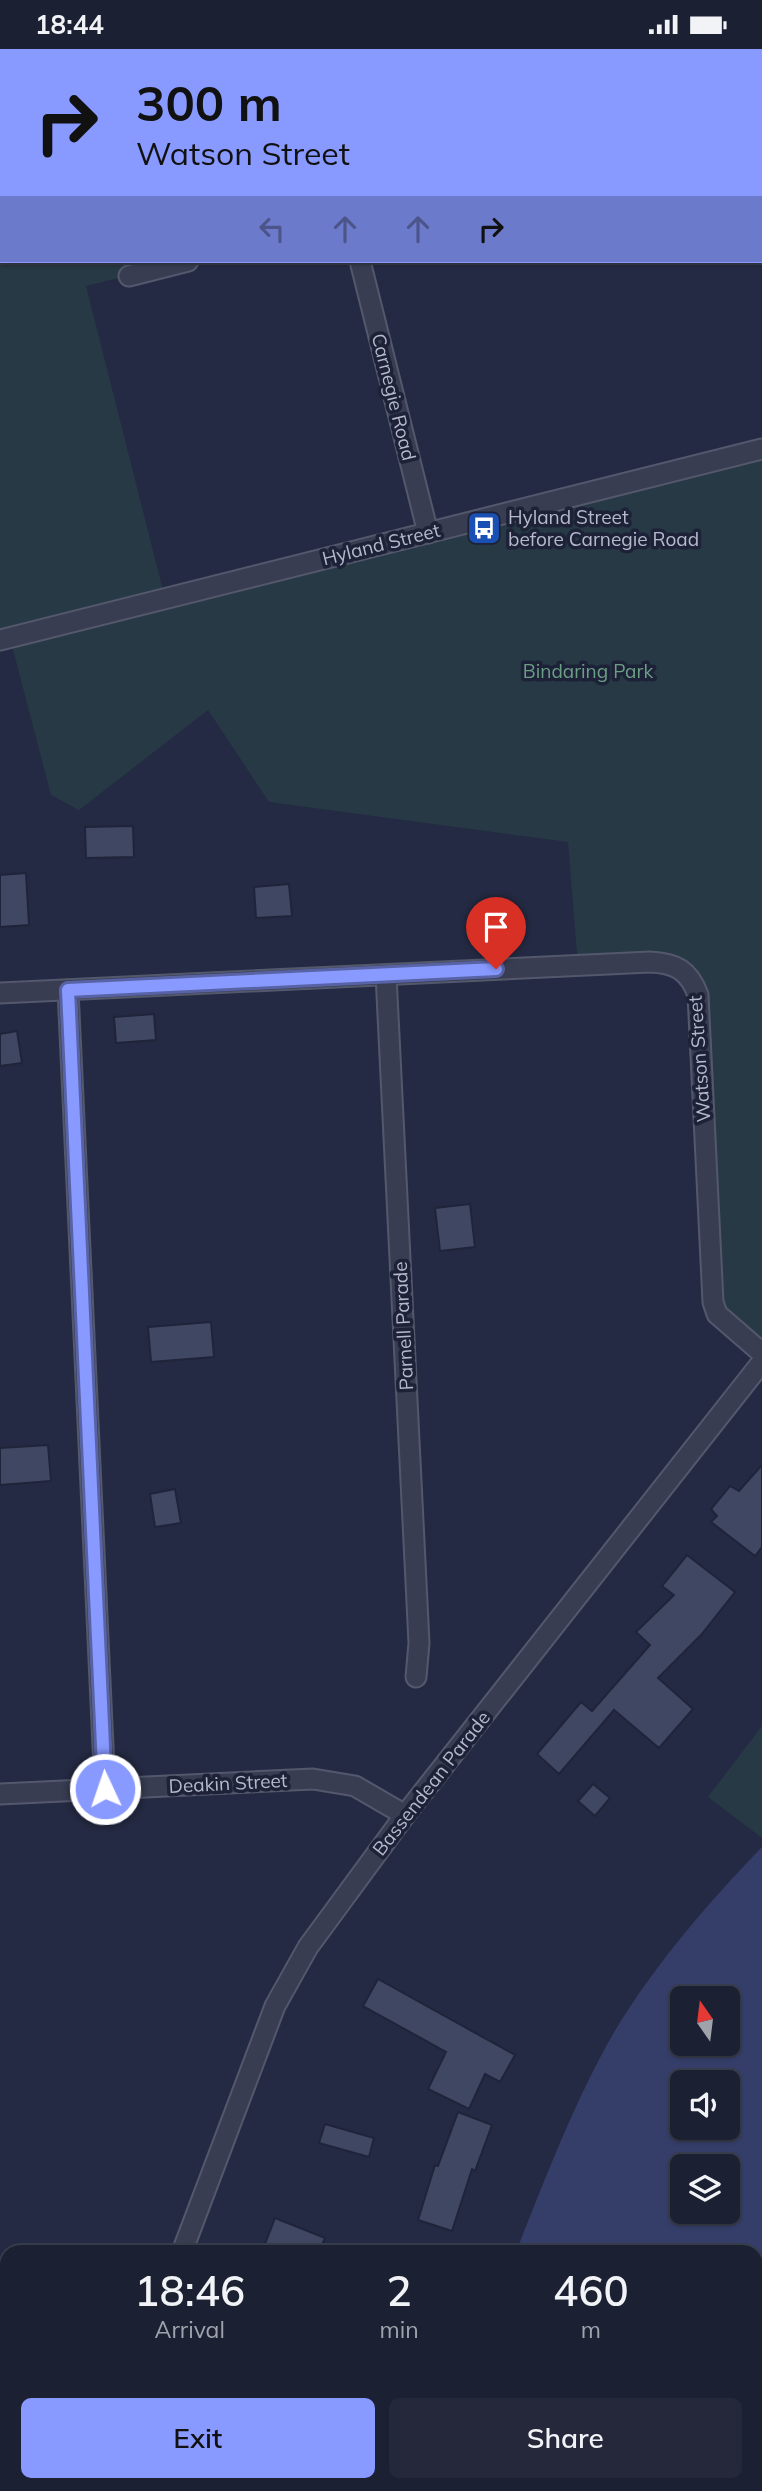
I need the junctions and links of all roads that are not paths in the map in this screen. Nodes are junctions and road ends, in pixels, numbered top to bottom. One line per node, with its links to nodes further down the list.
1 (180, 263): 3 (street)
2 (360, 263): 5 (street, Carnegie Road)
3 (129, 276)
4 (762, 449): 5 (street, Hyland Street)
5 (428, 533): 6 (street, Hyland Street)
6 (0, 640)
7 (386, 975): 8 (street, Watson Street); 10 (street, Watson Street); 12 (street, Parnell Parade)
8 (68, 990): 9 (street, Watson Street); 13 (street)
9 (0, 993)
10 (762, 1353)
11 (762, 1362): 15 (street, Bassendean Parade)
12 (416, 1677)
13 (105, 1789): 14 (street, Deakin Street); 15 (street, Deakin Street)
14 (0, 1794)
15 (405, 1815): 16 (street, Bassendean Parade)
16 (185, 2245)

